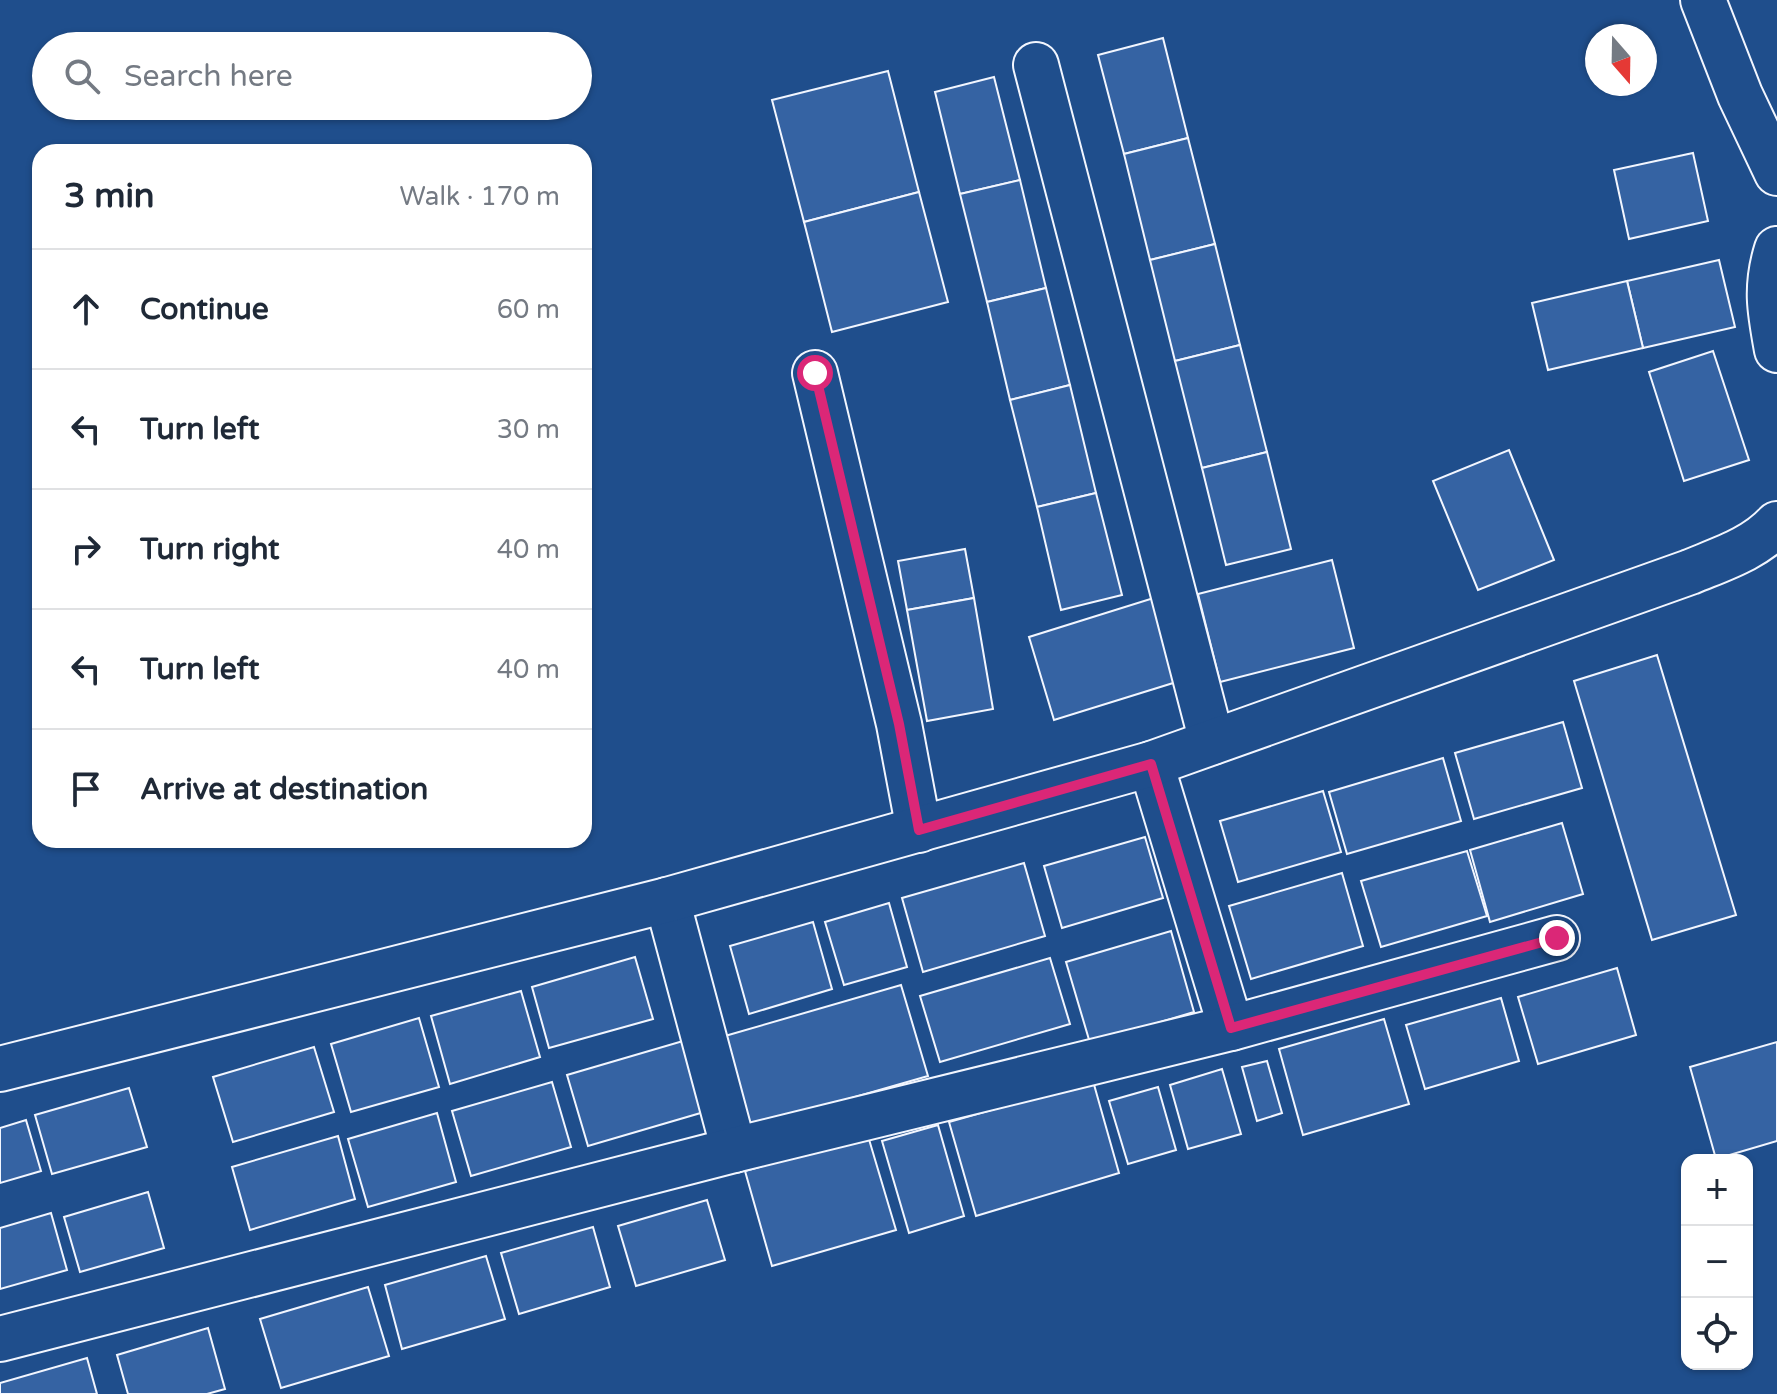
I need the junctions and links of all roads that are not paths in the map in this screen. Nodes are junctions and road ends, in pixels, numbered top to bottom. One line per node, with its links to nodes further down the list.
1 (1703, 0): 3 (street)
2 (1036, 65): 8 (street)
3 (1777, 173)
4 (1777, 249): 5 (street)
5 (1777, 350)
6 (815, 373): 10 (street)
7 (1777, 524): 8 (street)
8 (1212, 742): 9 (street)
9 (1151, 764): 10 (street); 13 (street)
10 (919, 830): 11 (street)
11 (667, 900): 14 (street); 15 (street)
12 (1557, 938): 13 (street)
13 (1231, 1028): 15 (street)
14 (0, 1069)
15 (734, 1150): 16 (street)
16 (0, 1339)

